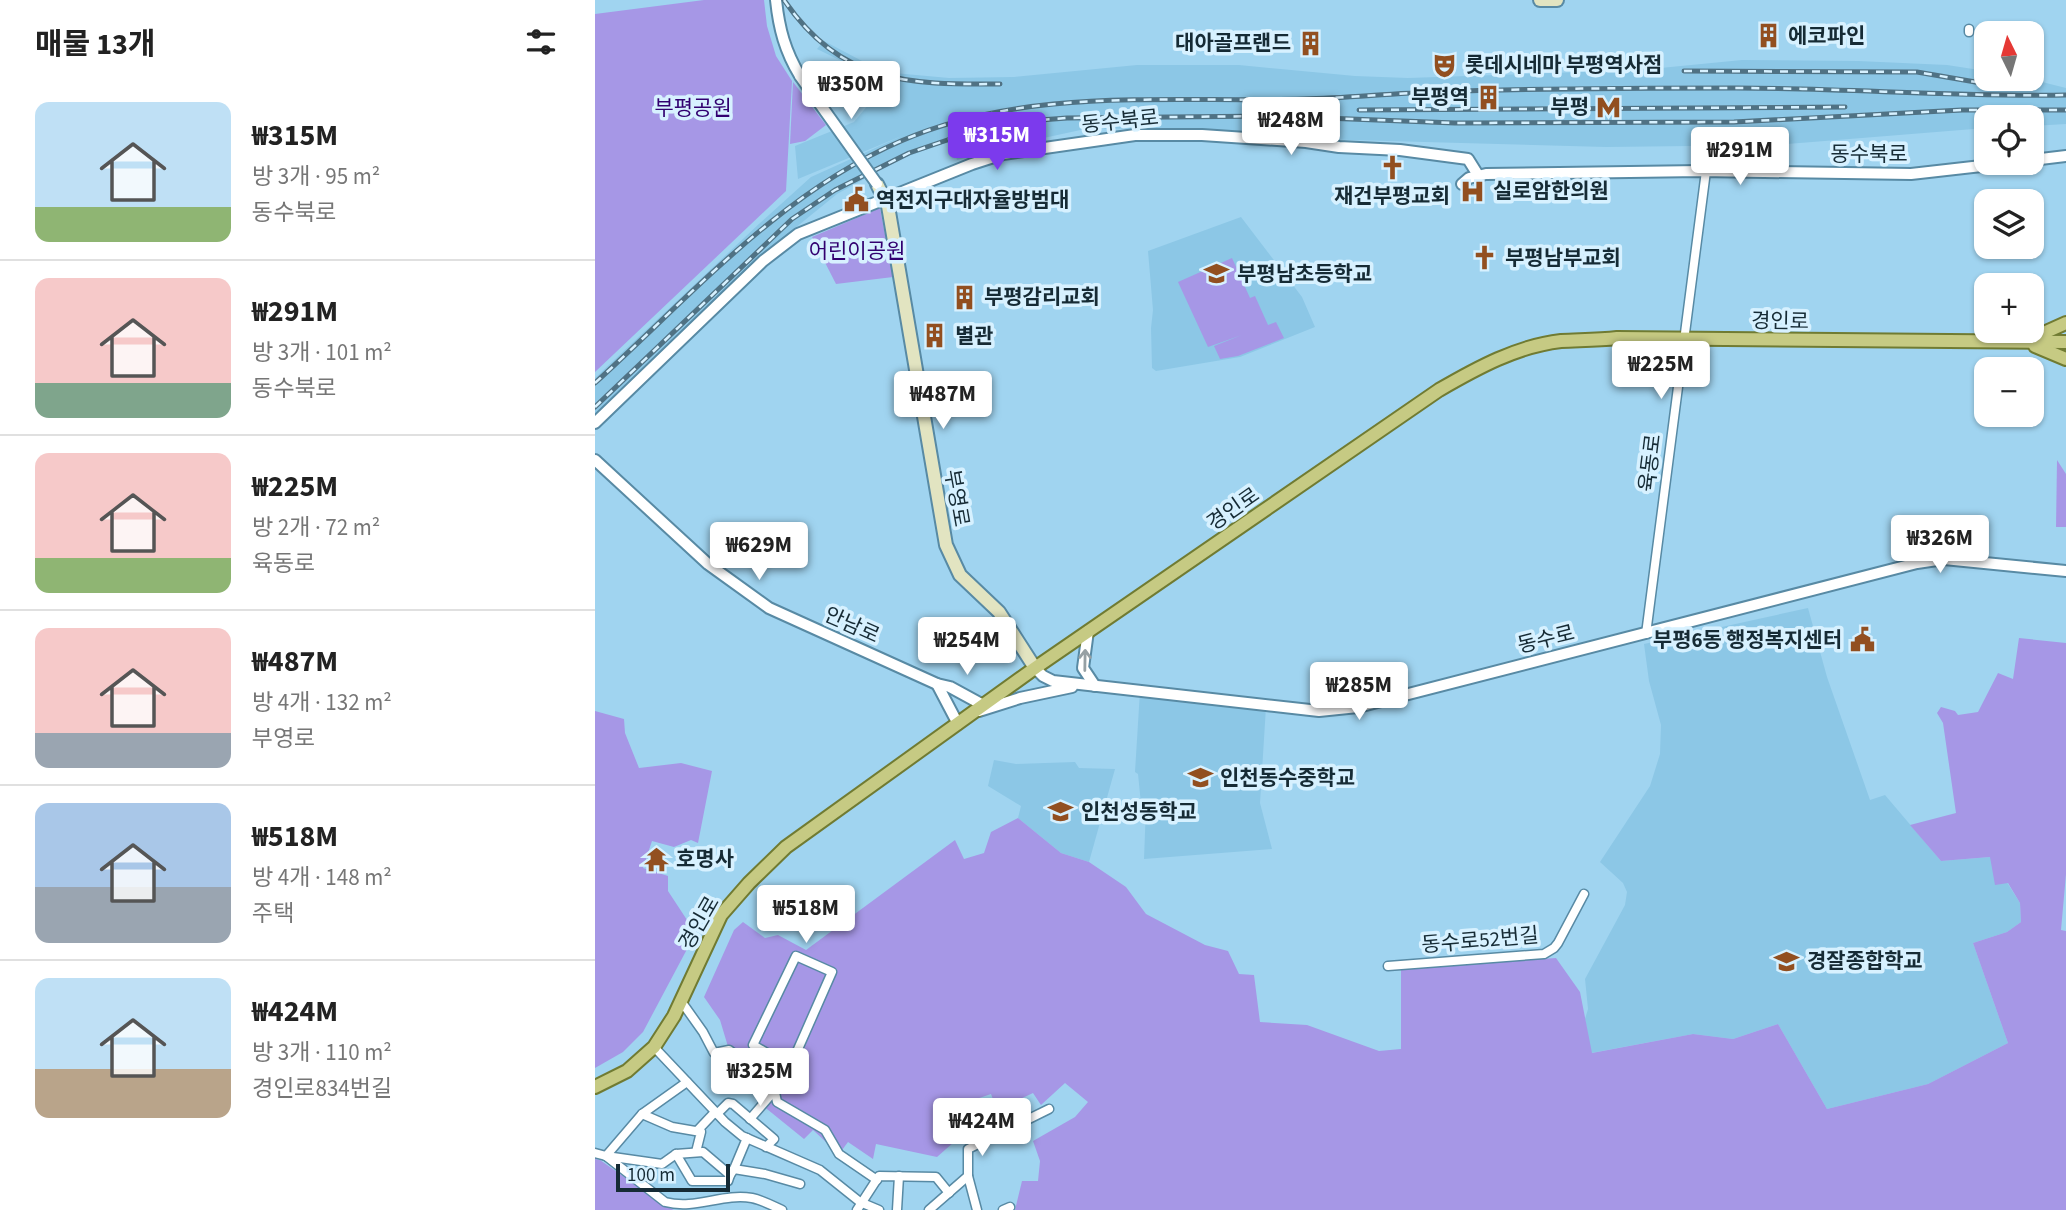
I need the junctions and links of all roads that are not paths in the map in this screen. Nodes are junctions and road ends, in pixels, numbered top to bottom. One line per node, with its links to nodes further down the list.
1 (776, 0): 9 (street, bridge)
2 (1540, 0): 3 (main road)
3 (1557, 0)
4 (2066, 156): 5 (street)
5 (2044, 159)
6 (1974, 167): 7 (street, 동수북로)
7 (1706, 171): 8 (street, 동수북로); 14 (street, 육동로)
8 (1478, 174): 10 (street); 11 (street, 동수북로)
9 (877, 184): 11 (main road, 부영로)
10 (1462, 184)
11 (885, 199): 20 (street, 동수북로); 25 (main road, 부영로)
12 (2066, 323): 13 (main road)
13 (2044, 333)
14 (1684, 339): 15 (main road, 경인로); 23 (main road, 경인로); 24 (street, 육동로)
15 (1974, 342)
16 (2044, 342): 17 (main road, 경인로)
17 (2066, 342)
18 (2027, 343): 19 (main road)
19 (2066, 359)
20 (595, 423)
21 (595, 460): 26 (street, 안남로)
22 (2066, 571): 24 (street, 동수로)
23 (1088, 631): 25 (main road, 경인로); 27 (street, one-way to 23)
24 (1646, 634): 27 (street, 동수로)
25 (1035, 668): 27 (street, 동수로); 28 (main road, 경인로)
26 (937, 684): 28 (street, 안남로); 29 (street)
27 (1090, 685): 28 (street)
28 (978, 709): 29 (main road, 경인로)
29 (958, 724): 32 (main road, 경인로)
30 (1584, 894): 31 (street, 동수로52번길)
31 (1388, 966)
32 (681, 1001): 33 (main road, 경인로); 36 (street)
33 (654, 1047): 35 (street); 37 (main road, 경인로)
34 (784, 1063): 34 (street); 36 (street)
35 (687, 1082): 39 (street); 40 (street)
36 (773, 1085): 41 (street); 52 (street)
37 (595, 1087)
38 (1049, 1109): 51 (street)
39 (716, 1113): 41 (street); 42 (street); 43 (street)
40 (642, 1114): 42 (street); 48 (street)
41 (750, 1119): 44 (street)
42 (697, 1131): 45 (street)
43 (747, 1138): 44 (street); 49 (street)
44 (766, 1147): 55 (street)
45 (697, 1152): 47 (street); 49 (street)
46 (595, 1153): 48 (street)
47 (676, 1154): 48 (street); 49 (street)
48 (606, 1156): 56 (street)
49 (732, 1172): 53 (street)
50 (899, 1176): 52 (street); 54 (street); 58 (street)
51 (968, 1176): 54 (street); 60 (street)
52 (877, 1180): 55 (street)
53 (800, 1184)
54 (949, 1193): 59 (street)
55 (859, 1206): 57 (street)
56 (782, 1210)
57 (879, 1210)
58 (897, 1210)
59 (929, 1210)
60 (977, 1210)

